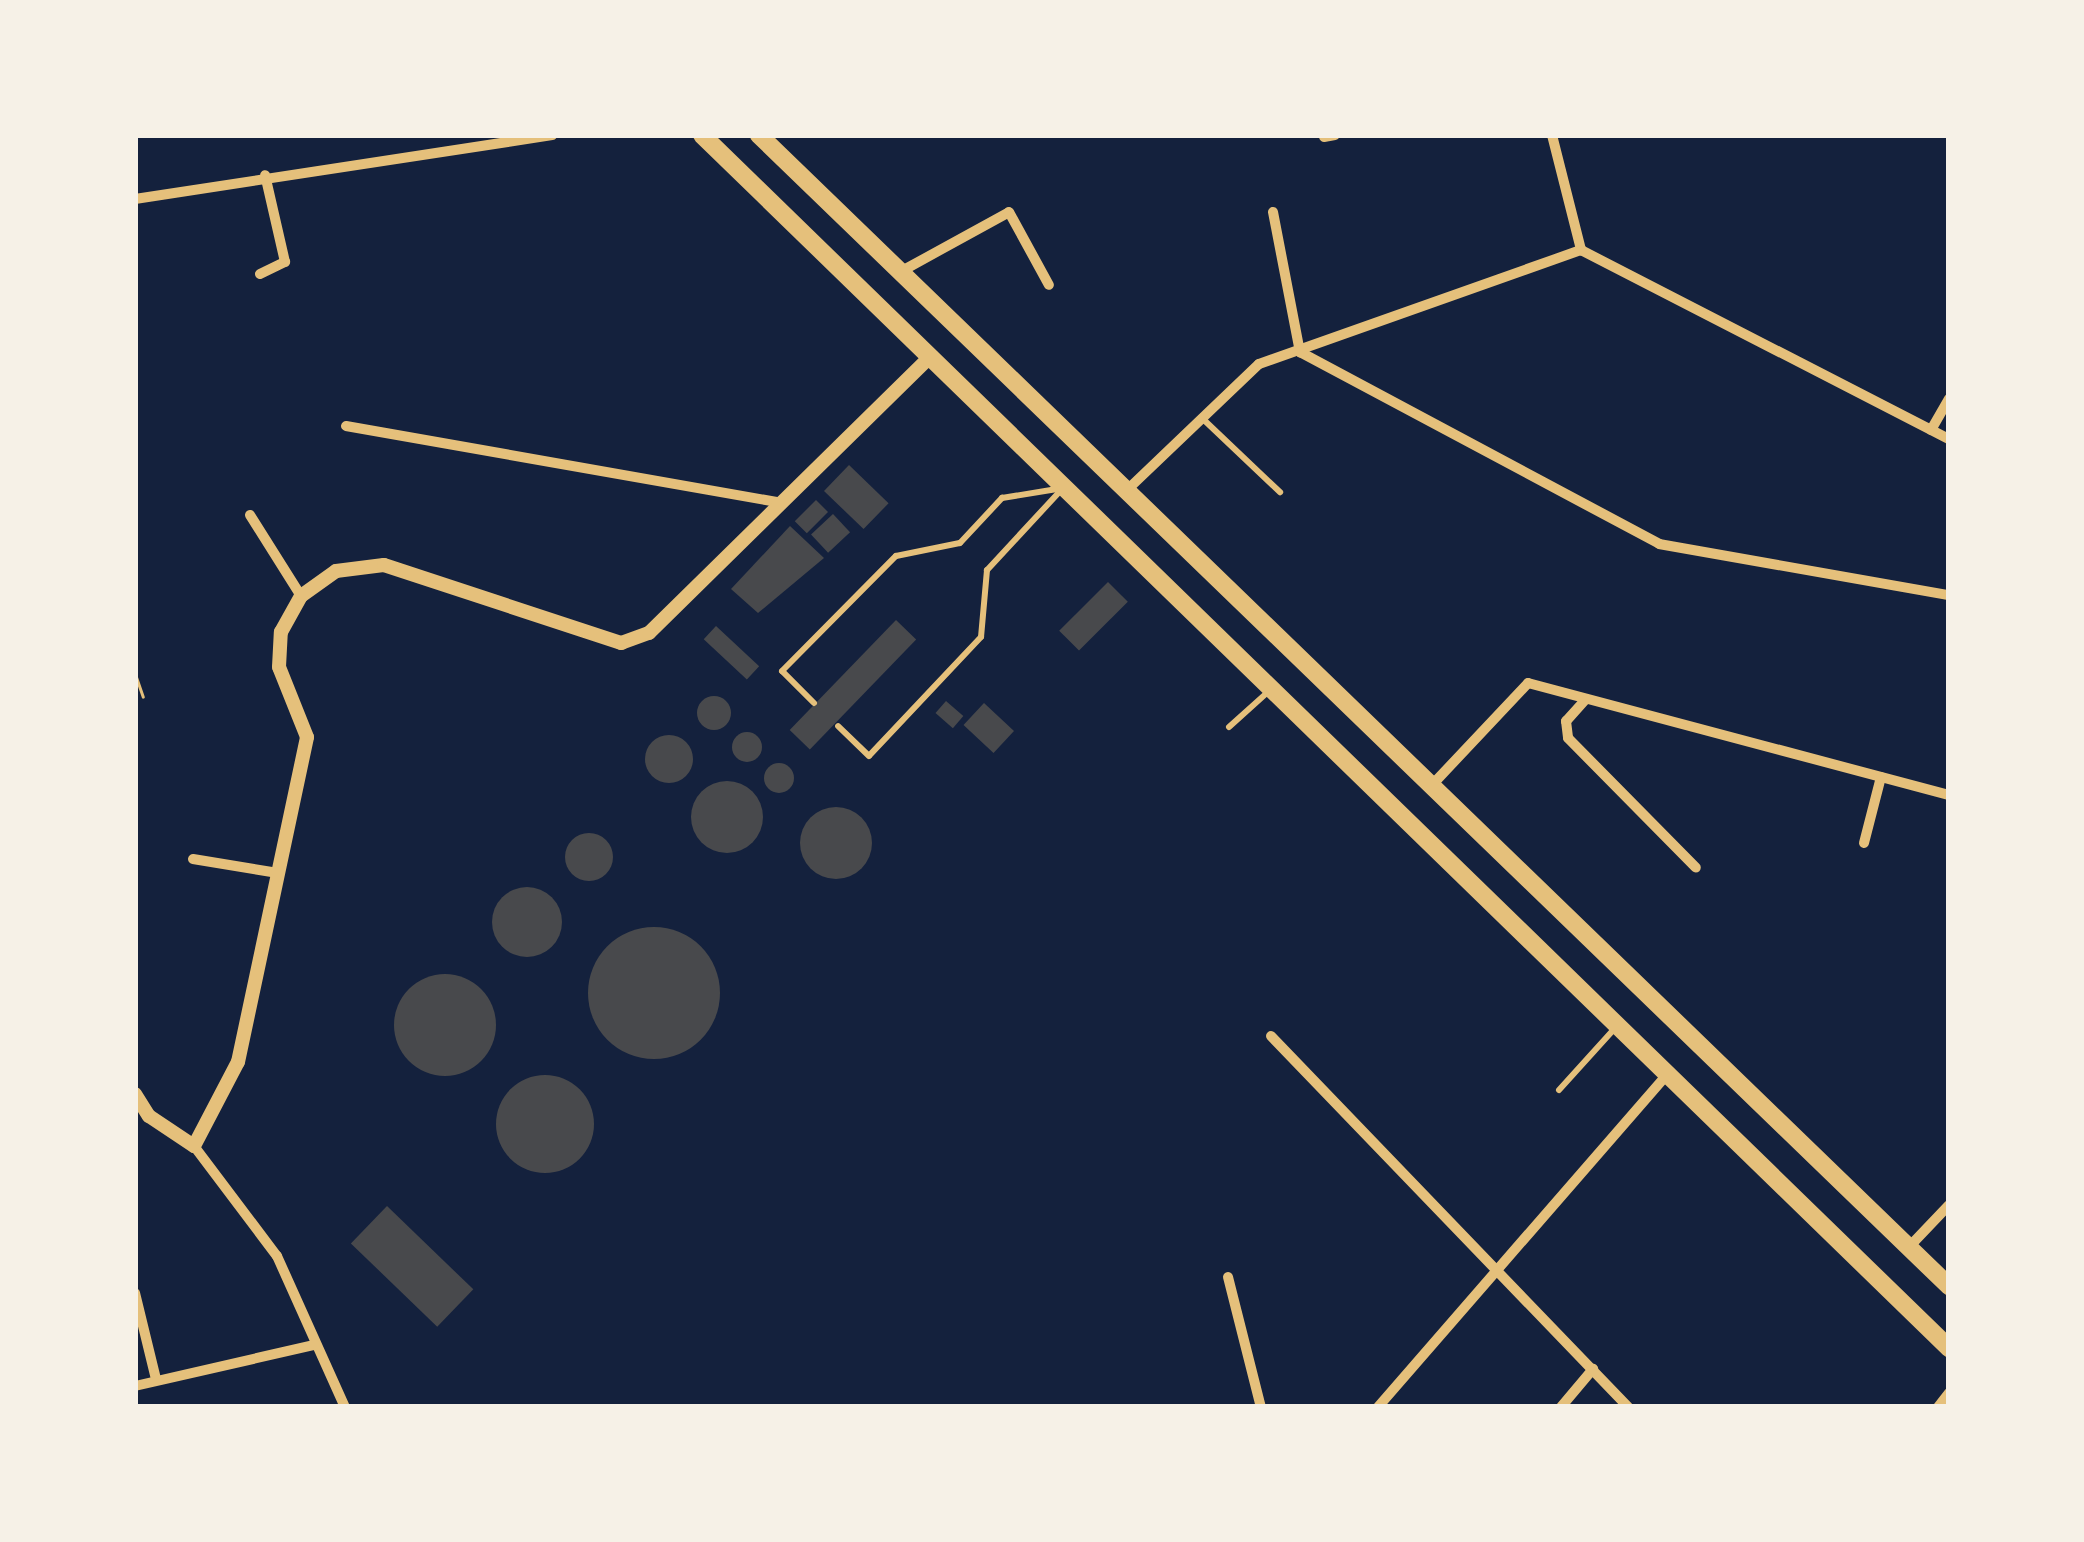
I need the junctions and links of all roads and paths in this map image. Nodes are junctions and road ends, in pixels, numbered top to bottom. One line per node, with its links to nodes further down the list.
1 (552, 135): 5 (street)
2 (702, 135): 13 (main road)
3 (759, 135): 9 (main road)
4 (1552, 135): 8 (street)
5 (266, 175): 6 (street); 10 (street)
6 (135, 199)
7 (1273, 212): 12 (street)
8 (1581, 250): 12 (street); 17 (street)
9 (900, 272): 11 (street); 19 (main road)
10 (260, 274)
11 (1049, 285)
12 (1300, 352): 15 (street); 25 (street)
13 (929, 358): 20 (main road); 23 (street)
14 (1949, 398): 17 (street)
15 (1202, 418): 21 (street); 22 (lane)
16 (346, 426): 23 (street)
17 (1931, 430): 18 (street)
18 (1949, 439)
19 (1091, 459): 20 (main road); 21 (main road)
20 (1064, 488): 29 (main road); 32 (lane); 33 (lane)
21 (1126, 491): 27 (main road)
22 (1280, 493)
23 (782, 503): 26 (street)
24 (250, 515): 26 (street)
25 (1949, 595)
26 (301, 596): 41 (street)
27 (1300, 658): 29 (main road); 36 (main road)
28 (135, 674): 30 (path)
29 (1272, 689): 34 (lane); 42 (main road)
30 (143, 697)
31 (1588, 699): 35 (street); 36 (street); 40 (street)
32 (814, 703)
33 (838, 726)
34 (1229, 727)
35 (1881, 777): 37 (street); 38 (street)
36 (1432, 785): 49 (main road)
37 (1949, 795)
38 (1864, 844)
39 (193, 860): 41 (street)
40 (1696, 868)
41 (278, 873): 47 (street)
42 (1618, 1025): 44 (main road); 45 (lane)
43 (1271, 1036): 50 (street)
44 (1667, 1074): 50 (street); 55 (main road)
45 (1559, 1090)
46 (135, 1094): 47 (street)
47 (194, 1146): 54 (street)
48 (1948, 1208): 49 (street)
49 (1910, 1247): 52 (main road)
50 (1492, 1267): 56 (street); 62 (street)
51 (1228, 1277): 61 (street)
52 (1949, 1286)
53 (135, 1293): 57 (street)
54 (314, 1345): 57 (street); 60 (street)
55 (1949, 1348)
56 (1592, 1369): 63 (street); 64 (street)
57 (156, 1379): 58 (street)
58 (135, 1385)
59 (1949, 1393): 65 (street)
60 (345, 1407)
61 (1261, 1407)
62 (1378, 1407)
63 (1561, 1407)
64 (1628, 1407)
65 (1938, 1407)

